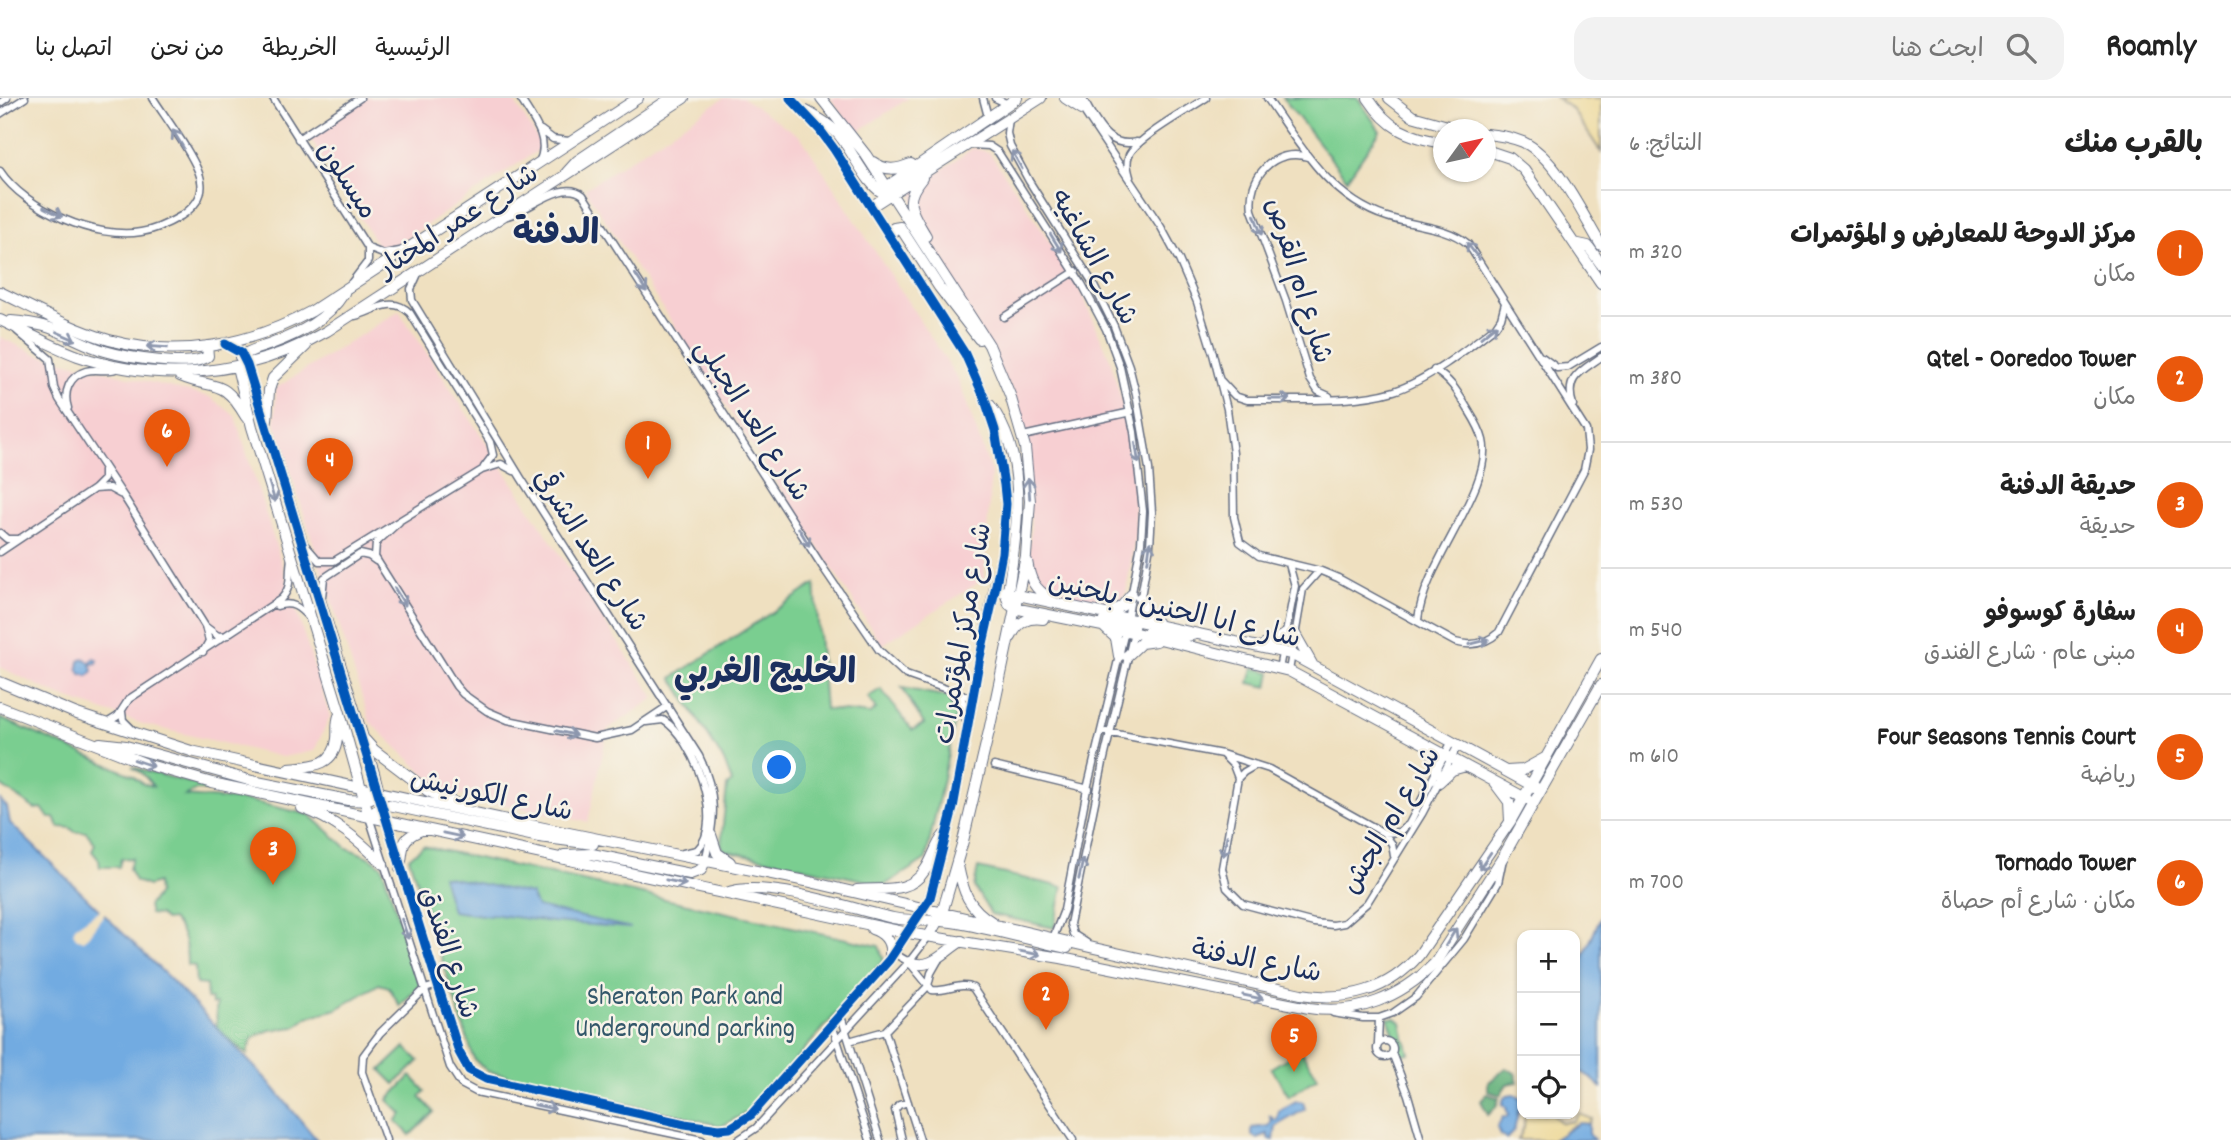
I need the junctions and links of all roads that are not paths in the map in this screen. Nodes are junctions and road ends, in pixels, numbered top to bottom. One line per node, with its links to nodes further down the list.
1 (7, 98): 23 (street)
2 (24, 98): 26 (street)
3 (153, 98): 42 (street, one-way to 3)
4 (273, 98): 32 (street, ميسلون)
5 (360, 98): 32 (street)
6 (520, 98): 30 (street)
7 (638, 98): 33 (main road, شارع عمر المختار)
8 (671, 98): 43 (main road)
9 (684, 98): 43 (main road, شارع عمر المختار)
10 (790, 98): 25 (main road, شارع مركز المؤتمرات)
11 (822, 98): 38 (main road, شارع مركز المؤتمرات)
12 (983, 98): 27 (street)
13 (995, 98): 22 (street)
14 (1040, 98): 15 (main road); 28 (main road)
15 (1048, 98)
16 (1065, 98): 24 (main road)
17 (1075, 98): 24 (street)
18 (1206, 98): 35 (street)
19 (1267, 98): 39 (street)
20 (1368, 98): 34 (main road)
21 (1389, 98): 29 (main road)
22 (1013, 101): 27 (main road)
23 (0, 103)
24 (1084, 103): 35 (street); 44 (street)
25 (800, 107): 45 (main road); 46 (main road, شارع مركز المؤتمرات)
26 (0, 114)
27 (988, 117): 41 (main road)
28 (1009, 118): 36 (main road); 54 (street, شارع الشاغيه, one-way to 28)
29 (1433, 122)
30 (540, 129): 33 (street); 40 (street)
31 (1496, 136): 50 (main road)
32 (299, 139): 51 (street, ميسلون)
33 (572, 141): 40 (main road, شارع عمر المختار)
34 (1433, 141)
35 (1139, 142): 44 (street)
36 (966, 146): 41 (main road); 56 (street, شارع الشاغيه, one-way to 56)
37 (1496, 153): 49 (main road)
38 (866, 155): 41 (main road); 45 (main road, شارع مركز المؤتمرات)
39 (1308, 157): 61 (street, one-way to 39); 81 (street, شارع ام القرص, one-way to 81)
40 (538, 162): 52 (main road, شارع عمر المختار)
41 (924, 167): 45 (main road); 59 (main road)
42 (0, 171)
43 (563, 178): 47 (main road, شارع عمر المختار)
44 (1134, 189): 79 (street)
45 (885, 191): 46 (main road); 59 (main road, شارع مركز المؤتمرات)
46 (872, 206): 48 (main road, شارع مركز المؤتمرات)
47 (502, 218): 55 (main road, شارع عمر المختار); 134 (street, شارع العد الجبلي, one-way to 134)
48 (892, 237): 70 (main road); 80 (main road, شارع مركز المؤتمرات)
49 (1574, 243): 53 (main road); 57 (main road)
50 (1601, 245)
51 (368, 248): 52 (street, ميسلون); 58 (street, ميسلون)
52 (405, 249): 58 (main road, شارع عمر المختار)
53 (1601, 264)
54 (1083, 267): 56 (street); 65 (street, شارع الشاغيه)
55 (422, 269): 62 (main road, شارع عمر المختار); 91 (street, شارع العد الشرقي)
56 (1074, 272): 63 (street); 67 (street, شارع الشاغيه)
57 (1601, 283)
58 (349, 288): 69 (main road, شارع عمر المختار); 75 (main road)
59 (954, 290): 70 (main road, شارع مركز المؤتمرات)
60 (0, 292): 71 (main road, شارع عمر المختار, one-way to 60)
61 (1505, 303): 73 (street); 77 (street, one-way to 61)
62 (350, 316): 68 (main road, شارع عمر المختار); 90 (street)
63 (1003, 317)
64 (0, 319): 66 (main road); 71 (main road, one-way to 71)
65 (1113, 322): 67 (street); 82 (street, شارع الشاغيه)
66 (12, 325): 76 (main road); 85 (street)
67 (1104, 326): 83 (street, شارع الشاغيه)
68 (311, 340): 75 (main road, شارع عمر المختار); 86 (main road)
69 (225, 344): 71 (main road, شارع عمر المختار); 75 (main road)
70 (989, 345): 88 (main road, شارع مركز المؤتمرات)
71 (207, 346)
72 (1601, 347): 73 (street)
73 (1535, 351): 84 (street)
74 (1601, 357): 84 (street)
75 (242, 362): 78 (main road); 86 (main road, شارع الفندق); 87 (main road, شارع الفندق)
76 (121, 368): 78 (main road); 85 (street)
77 (1434, 370): 81 (street); 114 (street)
78 (175, 373): 87 (main road)
79 (1220, 379): 81 (street, one-way to 81); 102 (street)
80 (984, 397): 104 (main road, شارع مركز المؤتمرات); 105 (main road)
81 (1336, 398)
82 (1139, 410): 83 (street); 106 (street, شارع الشاغيه, one-way to 82)
83 (1129, 412): 88 (street); 106 (street, شارع الشاغيه, one-way to 106)
84 (1577, 413): 114 (street, one-way to 84)
85 (71, 416): 89 (street)
86 (266, 425): 97 (main road, شارع الفندق)
87 (252, 427): 100 (main road, شارع الفندق, one-way to 100)
88 (1023, 436): 99 (main road, شارع مركز المؤتمرات, one-way to 88)
89 (99, 458): 92 (street); 93 (street)
90 (482, 470): 91 (street); 94 (street)
91 (521, 478): 136 (street, شارع العد الشرقي)
92 (94, 489): 93 (street); 96 (street)
93 (126, 500): 118 (street)
94 (399, 522): 97 (street); 101 (street)
95 (0, 533): 96 (street)
96 (20, 538): 98 (street)
97 (300, 539): 108 (main road, شارع الفندق)
98 (0, 552)
99 (1026, 556): 105 (main road, شارع مركز المؤتمرات); 107 (main road)
100 (291, 557): 109 (street); 113 (main road, شارع الفندق)
101 (378, 562): 108 (street); 140 (street, one-way to 140)
102 (1289, 564): 103 (street); 121 (street)
103 (1319, 570): 114 (street); 121 (street)
104 (995, 590): 105 (main road, شارع ابا الحنين - بلحنين); 135 (main road, شارع مركز المؤتمرات)
105 (1012, 594): 107 (main road, شارع ابا الحنين - بلحنين); 110 (main road, شارع مركز المؤتمرات)
106 (1136, 596): 111 (main road); 116 (main road); 117 (street, شارع الشاغيه)
107 (1060, 605): 111 (main road, شارع ابا الحنين - بلحنين)
108 (322, 606): 146 (main road, شارع الفندق)
109 (272, 607): 113 (street); 122 (street)
110 (1014, 608): 112 (main road, شارع ابا الحنين - بلحنين); 124 (main road, شارع مركز المؤتمرات)
111 (1108, 614): 117 (main road, شارع ابا الحنين - بلحنين)
112 (1054, 617): 115 (main road, شارع ابا الحنين - بلحنين); 124 (main road)
113 (310, 620): 139 (main road, شارع الفندق)
114 (1418, 620)
115 (1076, 621): 117 (main road); 119 (main road, شارع ابا الحنين - بلحنين)
116 (1160, 624): 117 (main road, شارع ابا الحنين - بلحنين); 120 (main road, شارع ابا الحنين - بلحنين)
117 (1130, 625): 119 (main road, شارع ابا الحنين - بلحنين); 120 (main road); 123 (main road, شارع ابا الحنين - بلحنين); 128 (street, شارع الشاغيه)
118 (205, 626): 122 (street); 126 (street)
119 (1105, 627): 128 (main road)
120 (1199, 632): 125 (main road, شارع ابا الحنين - بلحنين)
121 (1290, 634): 125 (main road); 127 (street); 130 (main road)
122 (230, 635): 126 (street)
123 (1161, 639): 128 (main road); 131 (main road, شارع ابا الحنين - بلحنين)
124 (1007, 646): 186 (main road, شارع مركز المؤتمرات)
125 (1262, 646): 127 (main road, شارع ابا الحنين - بلحنين)
126 (203, 652): 138 (street)
127 (1287, 652): 130 (main road, شارع ابا الحنين - بلحنين); 131 (street)
128 (1123, 656): 143 (street, شارع الشاغيه); 144 (street, شارع الشاغيه)
129 (1601, 659): 152 (main road, شارع الدفنة)
130 (1312, 664): 148 (main road, شارع ابا الحنين - بلحنين)
131 (1284, 670): 149 (main road, شارع ابا الحنين - بلحنين)
132 (0, 682): 142 (main road, شارع الكورنيش)
133 (1601, 685): 164 (main road, شارع الدفنة)
134 (953, 692): 135 (street, شارع العد الجبلي); 141 (main road)
135 (972, 698): 141 (main road, شارع مركز المؤتمرات)
136 (668, 706): 140 (street); 179 (street, شارع العد الشرقي)
137 (0, 708): 147 (main road, شارع الكورنيش)
138 (122, 712): 142 (street); 145 (street)
139 (340, 712): 156 (main road); 162 (main road, شارع الفندق)
140 (645, 723): 181 (street)
141 (968, 723): 177 (main road, شارع مركز المؤتمرات)
142 (103, 724): 145 (main road, شارع الكورنيش)
143 (1101, 730): 144 (street); 163 (street, شارع الشاغيه)
144 (1110, 733): 150 (street); 165 (street, شارع الشاغيه)
145 (141, 736): 156 (main road, شارع الكورنيش)
146 (362, 737): 166 (main road, شارع الفندق); 172 (main road)
147 (86, 741): 168 (main road, شارع الكورنيش, one-way to 168); 169 (main road)
148 (1455, 743): 151 (street, شارع ام الجش); 157 (main road, شارع ابا الحنين - بلحنين)
149 (1426, 744): 151 (main road, شارع ابا الحنين - بلحنين); 159 (main road)
150 (1222, 754): 153 (street); 160 (street)
151 (1447, 756): 155 (main road, شارع ابا الحنين - بلحنين); 159 (street)
152 (1547, 757): 157 (main road); 161 (main road, شارع الدفنة)
153 (1256, 765): 160 (street); 178 (street)
154 (994, 766): 163 (street)
155 (1466, 766): 158 (main road, شارع ابا الحنين - بلحنين); 159 (main road)
156 (279, 770): 162 (main road, شارع الكورنيش)
157 (1507, 771): 161 (main road, شارع ابا الحنين - بلحنين)
158 (1486, 775): 167 (main road, شارع ابا الحنين - بلحنين); 175 (main road)
159 (1438, 777): 178 (street); 184 (street, شارع ام الجش)
160 (1238, 778): 184 (street, شارع ام الجش, one-way to 184)
161 (1531, 785): 164 (main road, شارع ابا الحنين - بلحنين); 167 (main road, شارع الدفنة)
162 (361, 788): 166 (main road, شارع الكورنيش); 169 (main road, شارع الفندق)
163 (1087, 789): 165 (street); 199 (street, شارع الشاغيه)
164 (1542, 790): 170 (main road, شارع الدفنة)
165 (1097, 791): 201 (street, شارع الشاغيه, one-way to 165)
166 (379, 792): 169 (main road); 171 (main road, شارع الفندق); 172 (main road, شارع الكورنيش)
167 (1525, 797): 170 (main road, شارع ابا الحنين - بلحنين); 175 (main road, شارع الدفنة)
168 (290, 800): 173 (main road, شارع الكورنيش); 187 (main road)
169 (364, 800): 173 (main road, شارع الفندق)
170 (1535, 803): 183 (main road, شارع الدفنة)
171 (383, 806): 173 (main road); 174 (main road, شارع الفندق); 180 (main road)
172 (471, 812): 180 (main road, شارع الكورنيش)
173 (369, 817): 174 (main road, شارع الكورنيش); 187 (street, شارع الفندق)
174 (386, 820): 176 (main road, شارع الكورنيش); 188 (street, شارع الفندق)
175 (1510, 822): 201 (main road, شارع الدفنة, one-way to 201)
176 (424, 829): 182 (main road, شارع الكورنيش, one-way to 182); 188 (main road)
177 (947, 833): 190 (main road); 192 (main road, شارع مركز المؤتمرات)
178 (1384, 833): 184 (street)
179 (711, 835): 185 (street, شارع العد الشرقي); 189 (main road)
180 (611, 842): 181 (main road, شارع الكورنيش)
181 (679, 855): 185 (main road, شارع الكورنيش)
182 (557, 857): 185 (main road); 191 (main road, شارع الكورنيش, one-way to 191)
183 (1503, 857): 204 (main road, شارع الدفنة, one-way to 183); 206 (street, شارع الدفنة)
184 (1394, 858)
185 (705, 861): 189 (main road, شارع الكورنيش)
186 (957, 862): 193 (main road, شارع مركز المؤتمرات); 196 (main road)
187 (383, 864): 209 (street, شارع الفندق, one-way to 209)
188 (400, 868): 207 (street, شارع الفندق)
189 (750, 871): 190 (main road, شارع الكورنيش)
190 (850, 891): 192 (main road, شارع الكورنيش)
191 (725, 893): 194 (main road, شارع الكورنيش); 195 (main road)
192 (924, 909): 193 (main road, شارع الكورنيش); 195 (main road, شارع مركز المؤتمرات)
193 (940, 917): 195 (main road); 196 (main road, شارع الدفنة); 198 (main road, شارع مركز المؤتمرات); 201 (main road)
194 (853, 919): 197 (main road, شارع الكورنيش); 202 (main road)
195 (916, 921): 197 (main road, شارع مركز المؤتمرات)
196 (999, 926): 199 (main road, شارع الدفنة)
197 (908, 933): 198 (main road, شارع الكورنيش); 202 (street)
198 (929, 936): 200 (main road, شارع الدفنة); 205 (street)
199 (1053, 937): 201 (main road, شارع الدفنة)
200 (962, 940): 203 (main road); 210 (main road, شارع الدفنة, one-way to 210)
201 (1094, 948)
202 (892, 957): 205 (street); 211 (street)
203 (940, 958): 205 (main road); 208 (street)
204 (1437, 959): 206 (main road); 210 (main road, شارع الدفنة)
205 (909, 962): 208 (street); 214 (street)
206 (1433, 976): 212 (street, شارع الدفنة)
207 (438, 985): 209 (street); 224 (street, شارع الفندق)
208 (928, 986): 216 (street); 238 (street)
209 (425, 989): 225 (street, شارع الفندق); 231 (street)
210 (1324, 1010): 212 (street, شارع الدفنة)
211 (841, 1016): 213 (street); 214 (street)
212 (1379, 1018): 215 (street)
213 (832, 1025): 217 (street); 229 (street)
214 (845, 1030): 217 (street); 218 (street)
215 (1380, 1030): 219 (street); 220 (street)
216 (885, 1031): 218 (street); 228 (street)
217 (836, 1039): 233 (street); 234 (street)
218 (849, 1041): 235 (street)
219 (1387, 1041): 220 (street); 221 (street)
220 (1378, 1045): 222 (street)
221 (1392, 1054): 222 (street); 223 (street)
222 (1384, 1057): 223 (street)
223 (1394, 1065): 239 (street)
224 (469, 1070): 225 (street); 226 (street)
225 (458, 1081): 227 (street)
226 (521, 1088): 227 (street); 229 (street)
227 (518, 1101): 230 (street, one-way to 230)
228 (908, 1102): 236 (street); 237 (street)
229 (685, 1124): 230 (street)
230 (682, 1136): 232 (street)
231 (386, 1140)
232 (702, 1140)
233 (738, 1140)
234 (870, 1140)
235 (880, 1140)
236 (902, 1140)
237 (920, 1140)
238 (1073, 1140)
239 (1421, 1140)

